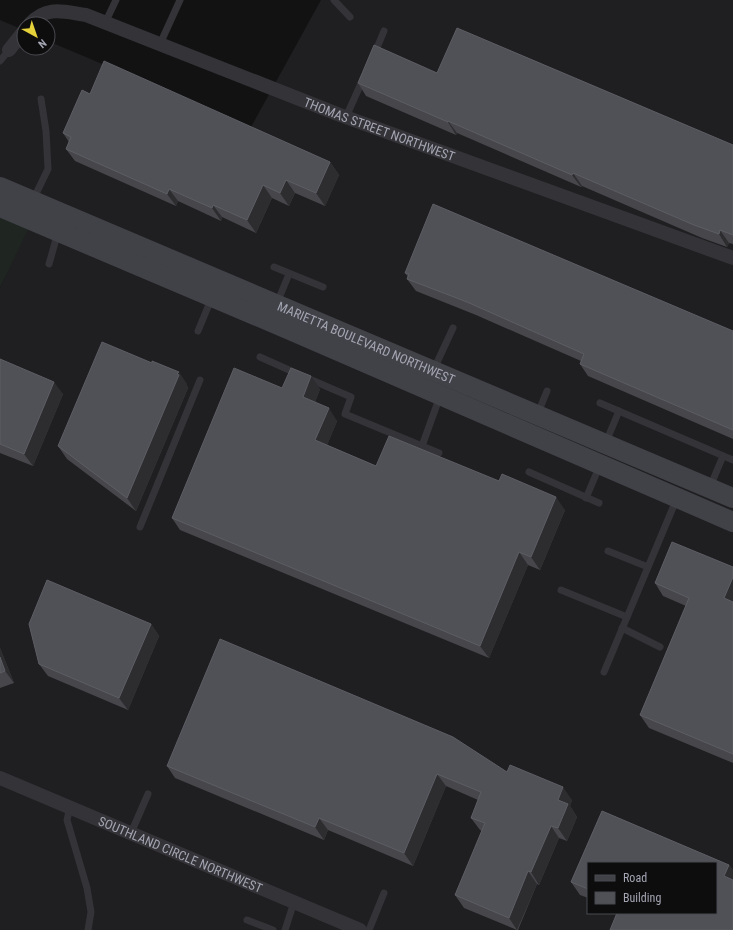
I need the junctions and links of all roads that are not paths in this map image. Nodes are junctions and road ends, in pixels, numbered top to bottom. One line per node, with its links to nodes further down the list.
1 (116, 0): 6 (lane)
2 (180, 0): 9 (lane)
3 (334, 0): 5 (lane)
4 (39, 16): 6 (street, THOMAS STREET NORTHWEST)
5 (350, 17)
6 (106, 23): 9 (street, THOMAS STREET NORTHWEST)
7 (384, 31): 11 (lane)
8 (16, 40): 10 (street)
9 (160, 44): 15 (street, THOMAS STREET NORTHWEST)
10 (8, 50): 12 (lane)
11 (371, 60)
12 (0, 61)
13 (365, 74): 15 (lane)
14 (41, 99): 17 (lane)
15 (346, 117): 20 (street, THOMAS STREET NORTHWEST)
16 (0, 187): 17 (main road, MARIETTA BOULEVARD NORTHWEST)
17 (33, 200): 26 (main road, MARIETTA BOULEVARD NORTHWEST)
18 (0, 208): 19 (main road)
19 (58, 232): 21 (lane); 25 (main road)
20 (733, 258)
21 (49, 264)
22 (274, 267): 23 (lane)
23 (289, 274): 24 (lane); 26 (lane)
24 (323, 287)
25 (212, 297): 28 (lane); 33 (main road)
26 (277, 303): 30 (main road, MARIETTA BOULEVARD NORTHWEST)
27 (453, 328): 30 (lane)
28 (198, 331)
29 (260, 357): 38 (lane)
30 (434, 371): 36 (main road, MARIETTA BOULEVARD NORTHWEST)
31 (200, 380): 50 (lane)
32 (547, 391): 36 (lane)
33 (440, 395): 38 (lane); 42 (main road)
34 (600, 403): 35 (lane)
35 (619, 411): 37 (lane); 40 (lane)
36 (537, 415): 37 (main road, MARIETTA BOULEVARD NORTHWEST)
37 (605, 444): 44 (main road, MARIETTA BOULEVARD NORTHWEST)
38 (422, 446): 39 (lane)
39 (439, 453)
40 (723, 456): 41 (lane); 44 (lane)
41 (733, 460)
42 (600, 465): 45 (lane); 46 (main road)
43 (529, 472): 45 (lane)
44 (710, 488): 47 (main road, MARIETTA BOULEVARD NORTHWEST)
45 (586, 498): 48 (lane)
46 (677, 498): 49 (main road); 52 (lane)
47 (733, 498)
48 (598, 503)
49 (733, 522)
50 (140, 527)
51 (608, 551): 52 (lane)
52 (648, 567): 54 (lane)
53 (561, 590): 54 (lane)
54 (627, 617): 55 (lane)
55 (622, 628): 56 (lane); 57 (lane)
56 (660, 647)
57 (604, 672)
58 (0, 778): 60 (street, SOUTHLAND CIRCLE NORTHWEST)
59 (148, 794): 61 (lane)
60 (70, 807): 61 (street, SOUTHLAND CIRCLE NORTHWEST); 65 (lane)
61 (131, 833): 63 (street, SOUTHLAND CIRCLE NORTHWEST)
62 (384, 894): 69 (lane)
63 (294, 902): 67 (lane); 68 (street, SOUTHLAND CIRCLE NORTHWEST)
64 (248, 920): 66 (lane)
65 (88, 930)
66 (273, 930)
67 (285, 930)
68 (360, 930)
69 (369, 930)

